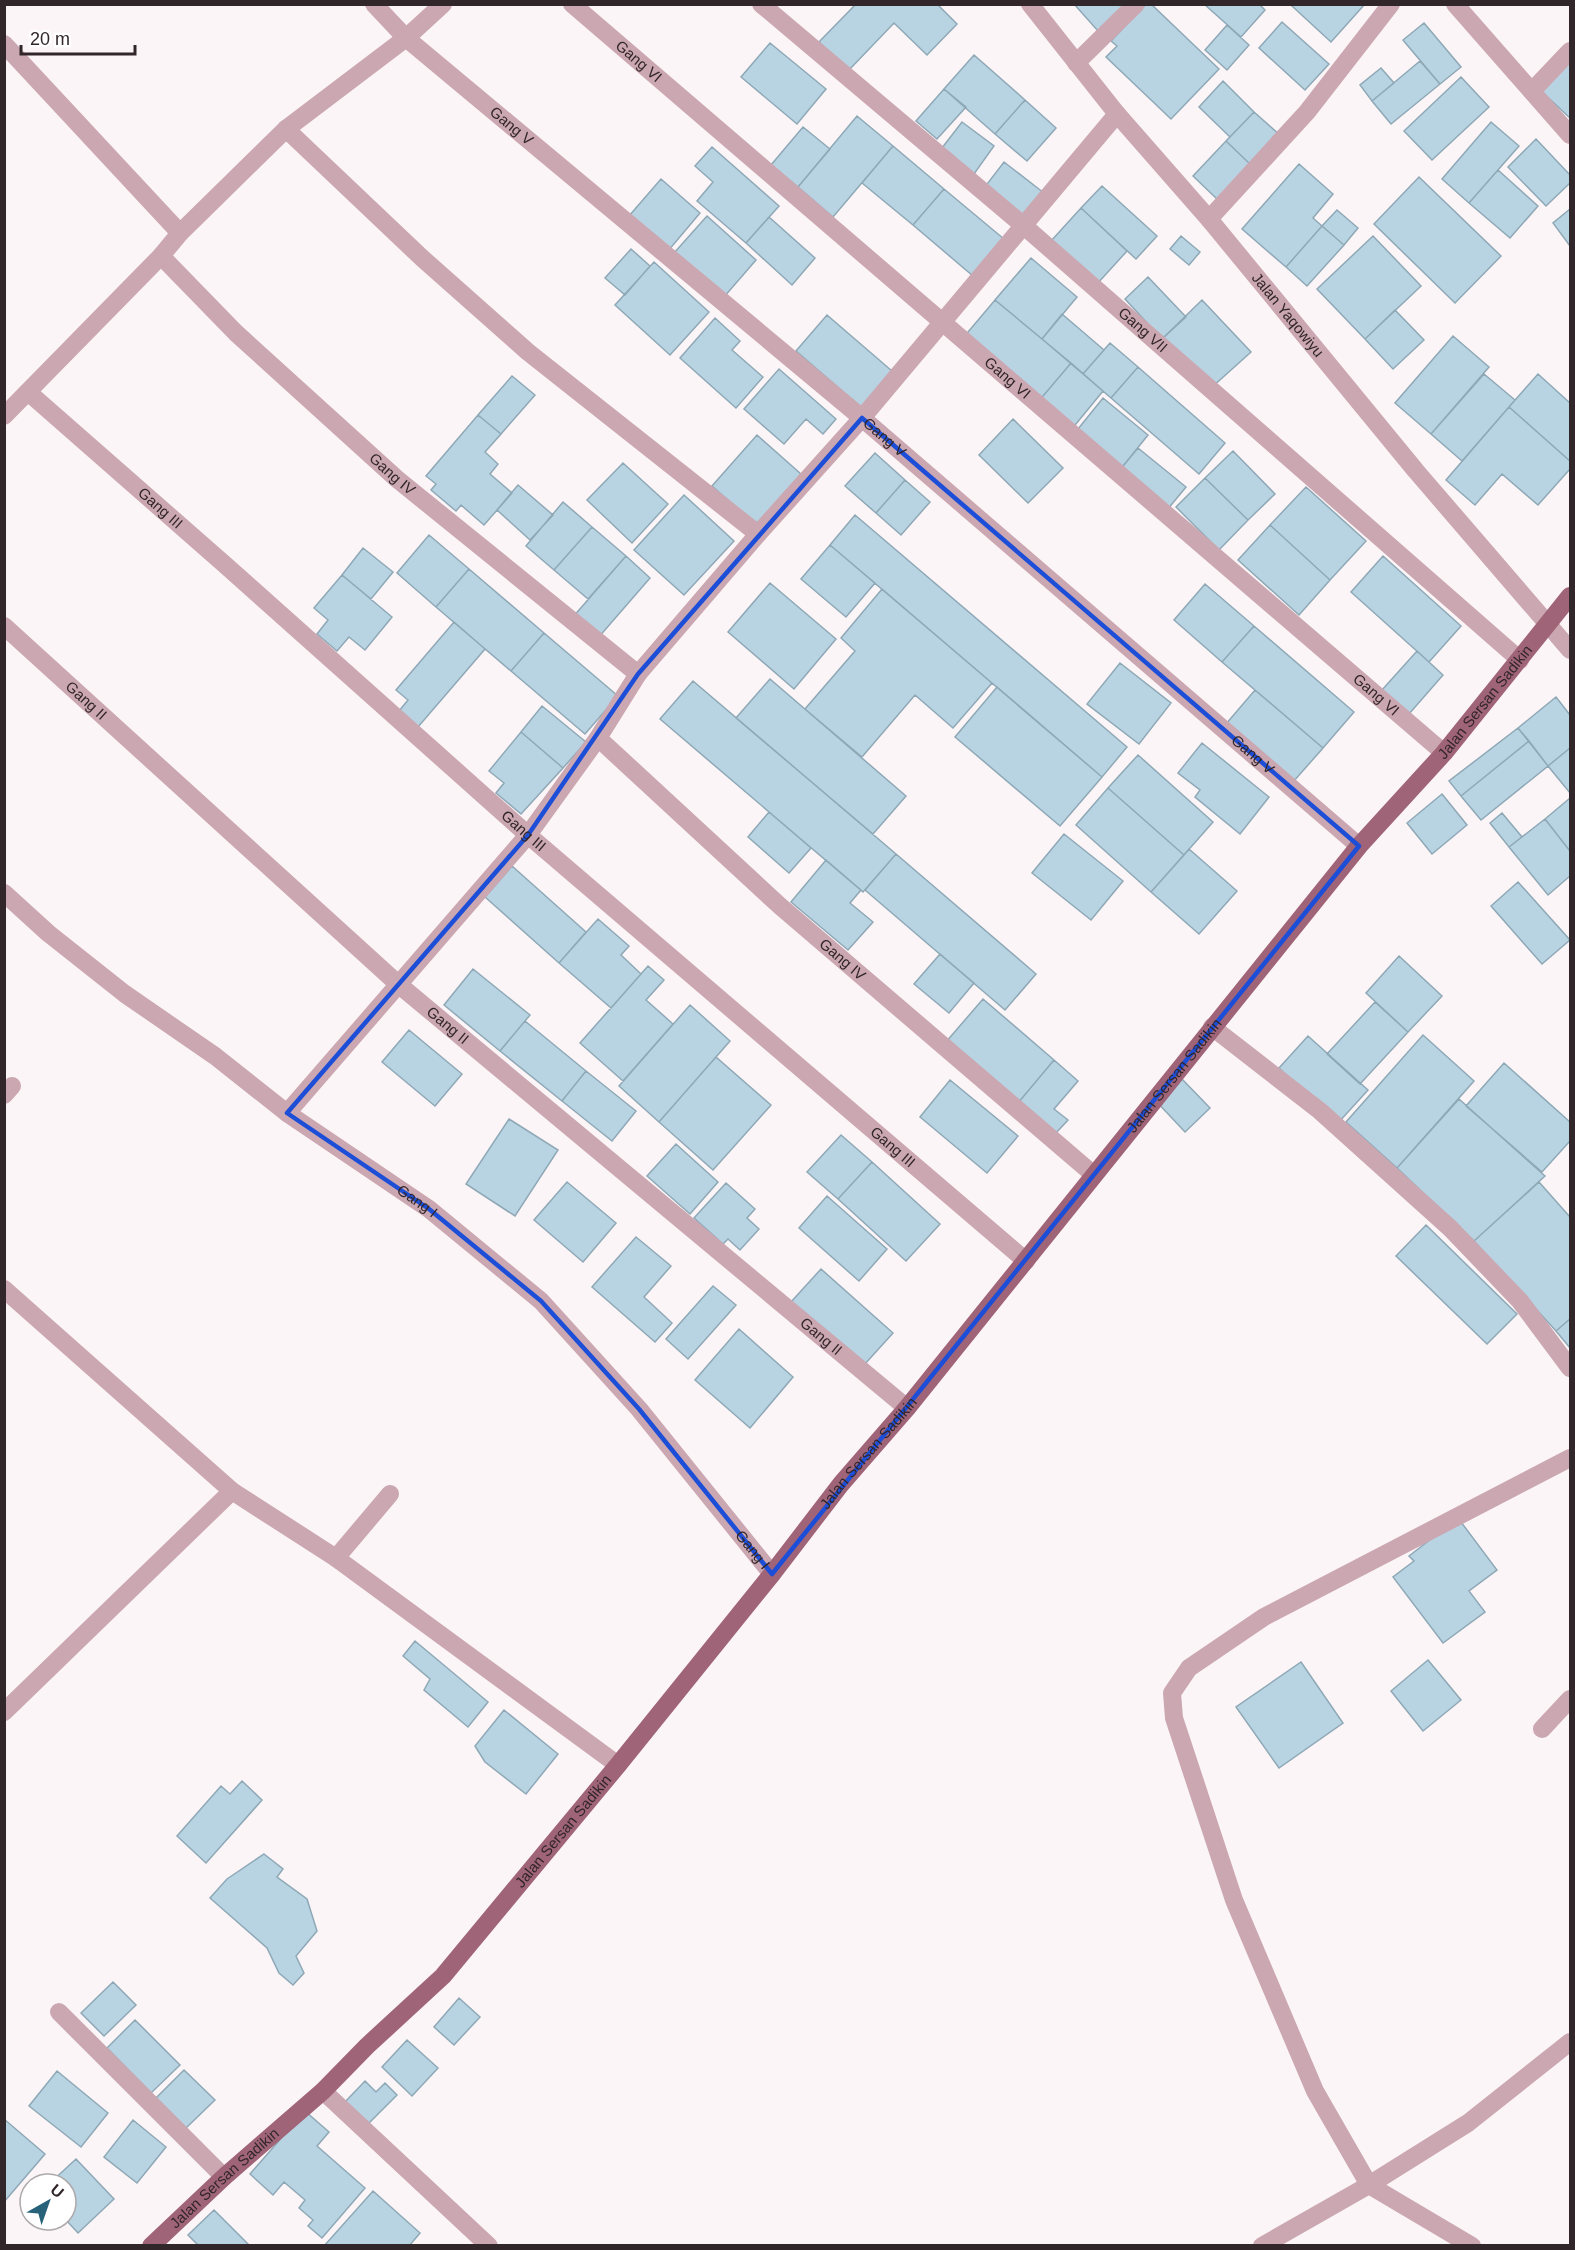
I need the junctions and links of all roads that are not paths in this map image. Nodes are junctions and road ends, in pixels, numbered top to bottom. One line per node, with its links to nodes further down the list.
1 (374, 4): 9 (street, Gang V)
2 (443, 4): 9 (street)
3 (572, 4): 21 (street, Gang VI)
4 (761, 4): 18 (street, Gang VII)
5 (1030, 4): 12 (street, Jalan Yaqowiyu)
6 (1136, 4): 12 (street)
7 (1391, 4): 17 (street)
8 (1455, 4): 13 (street)
9 (406, 38): 15 (street); 24 (street, Gang V)
10 (4, 44): 19 (street)
11 (1570, 51): 13 (street)
12 (1076, 63): 14 (street, Jalan Yaqowiyu)
13 (1532, 91): 16 (street)
14 (1117, 114): 17 (street, Jalan Yaqowiyu); 18 (street)
15 (286, 129): 19 (street); 25 (street)
16 (1570, 135)
17 (1209, 219): 27 (street, Jalan Yaqowiyu)
18 (1024, 226): 21 (street); 30 (street, Gang VII)
19 (180, 233): 20 (street)
20 (161, 256): 22 (street); 31 (street, Gang IV)
21 (941, 321): 24 (street); 33 (street, Gang VI)
22 (28, 392): 23 (street); 34 (street, Gang III)
23 (4, 416)
24 (862, 418): 25 (street); 35 (street, Gang V)
25 (758, 534): 31 (street)
26 (1570, 596): 27 (main road, Jalan Sersan Sadikin)
27 (1548, 623): 29 (street, Jalan Yaqowiyu); 30 (main road, Jalan Sersan Sadikin)
28 (4, 626): 37 (street, Gang II)
29 (1570, 650)
30 (1520, 660): 33 (main road, Jalan Sersan Sadikin)
31 (638, 674): 32 (street)
32 (598, 738): 34 (street); 40 (street, Gang IV)
33 (1444, 753): 35 (main road, Jalan Sersan Sadikin)
34 (528, 835): 37 (street); 41 (street, Gang III)
35 (1359, 846): 38 (main road, Jalan Sersan Sadikin)
36 (6, 896): 39 (street, Gang I)
37 (398, 984): 39 (street); 44 (street, Gang II)
38 (1212, 1027): 40 (main road, Jalan Sersan Sadikin); 43 (street)
39 (287, 1113): 49 (street, Gang I)
40 (1094, 1175): 41 (main road, Jalan Sersan Sadikin)
41 (1026, 1261): 44 (main road, Jalan Sersan Sadikin)
42 (4, 1289): 46 (street)
43 (1570, 1368)
44 (907, 1408): 49 (main road, Jalan Sersan Sadikin)
45 (1570, 1458): 58 (street)
46 (232, 1491): 48 (street); 51 (street)
47 (390, 1494): 48 (street)
48 (336, 1558): 53 (street)
49 (771, 1574): 53 (main road, Jalan Sersan Sadikin)
50 (1570, 1699): 52 (street)
51 (4, 1712)
52 (1542, 1729)
53 (618, 1765): 56 (main road, Jalan Sersan Sadikin)
54 (59, 2012): 57 (street)
55 (1570, 2042): 58 (street)
56 (323, 2091): 57 (main road, Jalan Sersan Sadikin); 60 (street)
57 (224, 2177): 59 (main road, Jalan Sersan Sadikin)
58 (1369, 2185): 61 (street); 62 (street)
59 (151, 2246)
60 (489, 2246)
61 (1262, 2246)
62 (1472, 2246)

